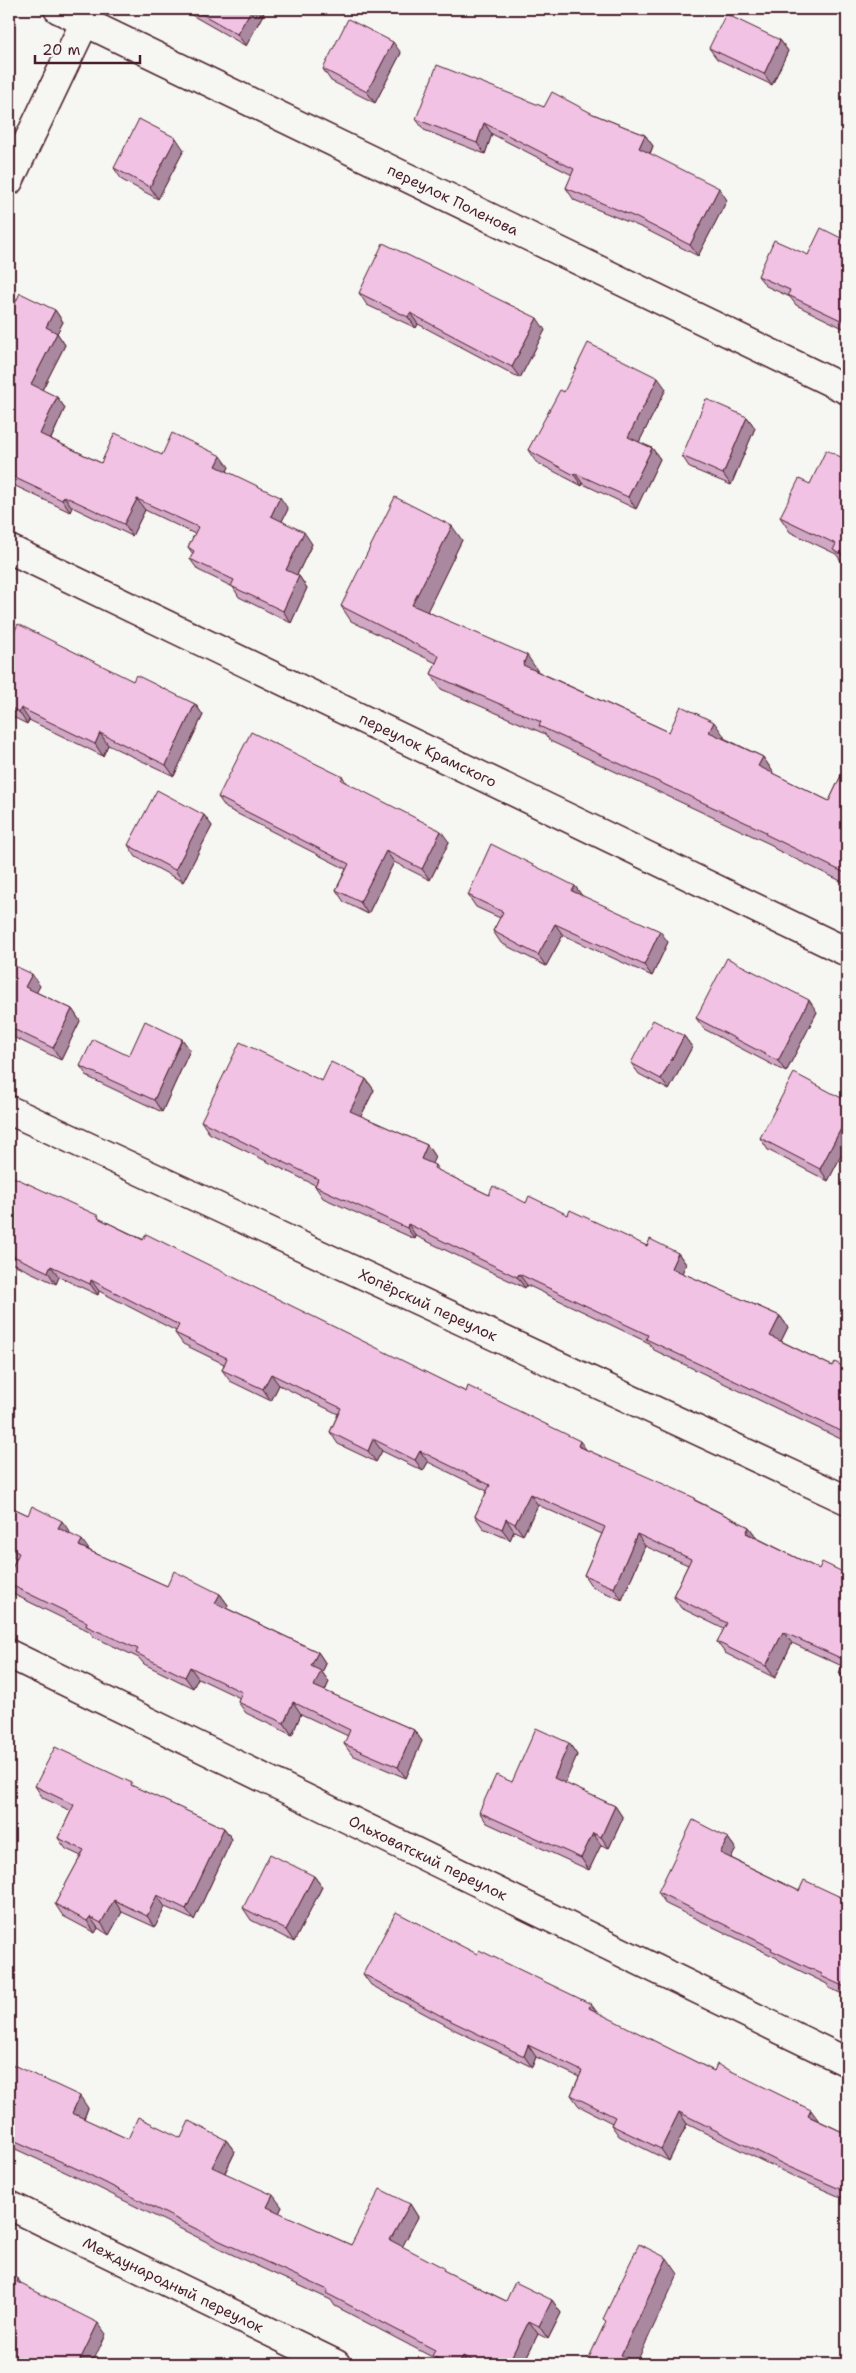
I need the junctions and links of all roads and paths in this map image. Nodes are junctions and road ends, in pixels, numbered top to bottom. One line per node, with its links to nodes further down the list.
1 (58, 9): 2 (street, переулок Поленова)
2 (88, 15): 3 (street); 4 (street, переулок Поленова)
3 (9, 181)
4 (847, 390)
5 (9, 549): 6 (street, переулок Крамского)
6 (847, 952)
7 (9, 1110): 8 (street, Хопёрский переулок)
8 (847, 1500)
9 (9, 1654): 10 (street, Ольховатский переулок)
10 (847, 2062)
11 (9, 2206): 12 (street, Международный переулок)
12 (336, 2364)

